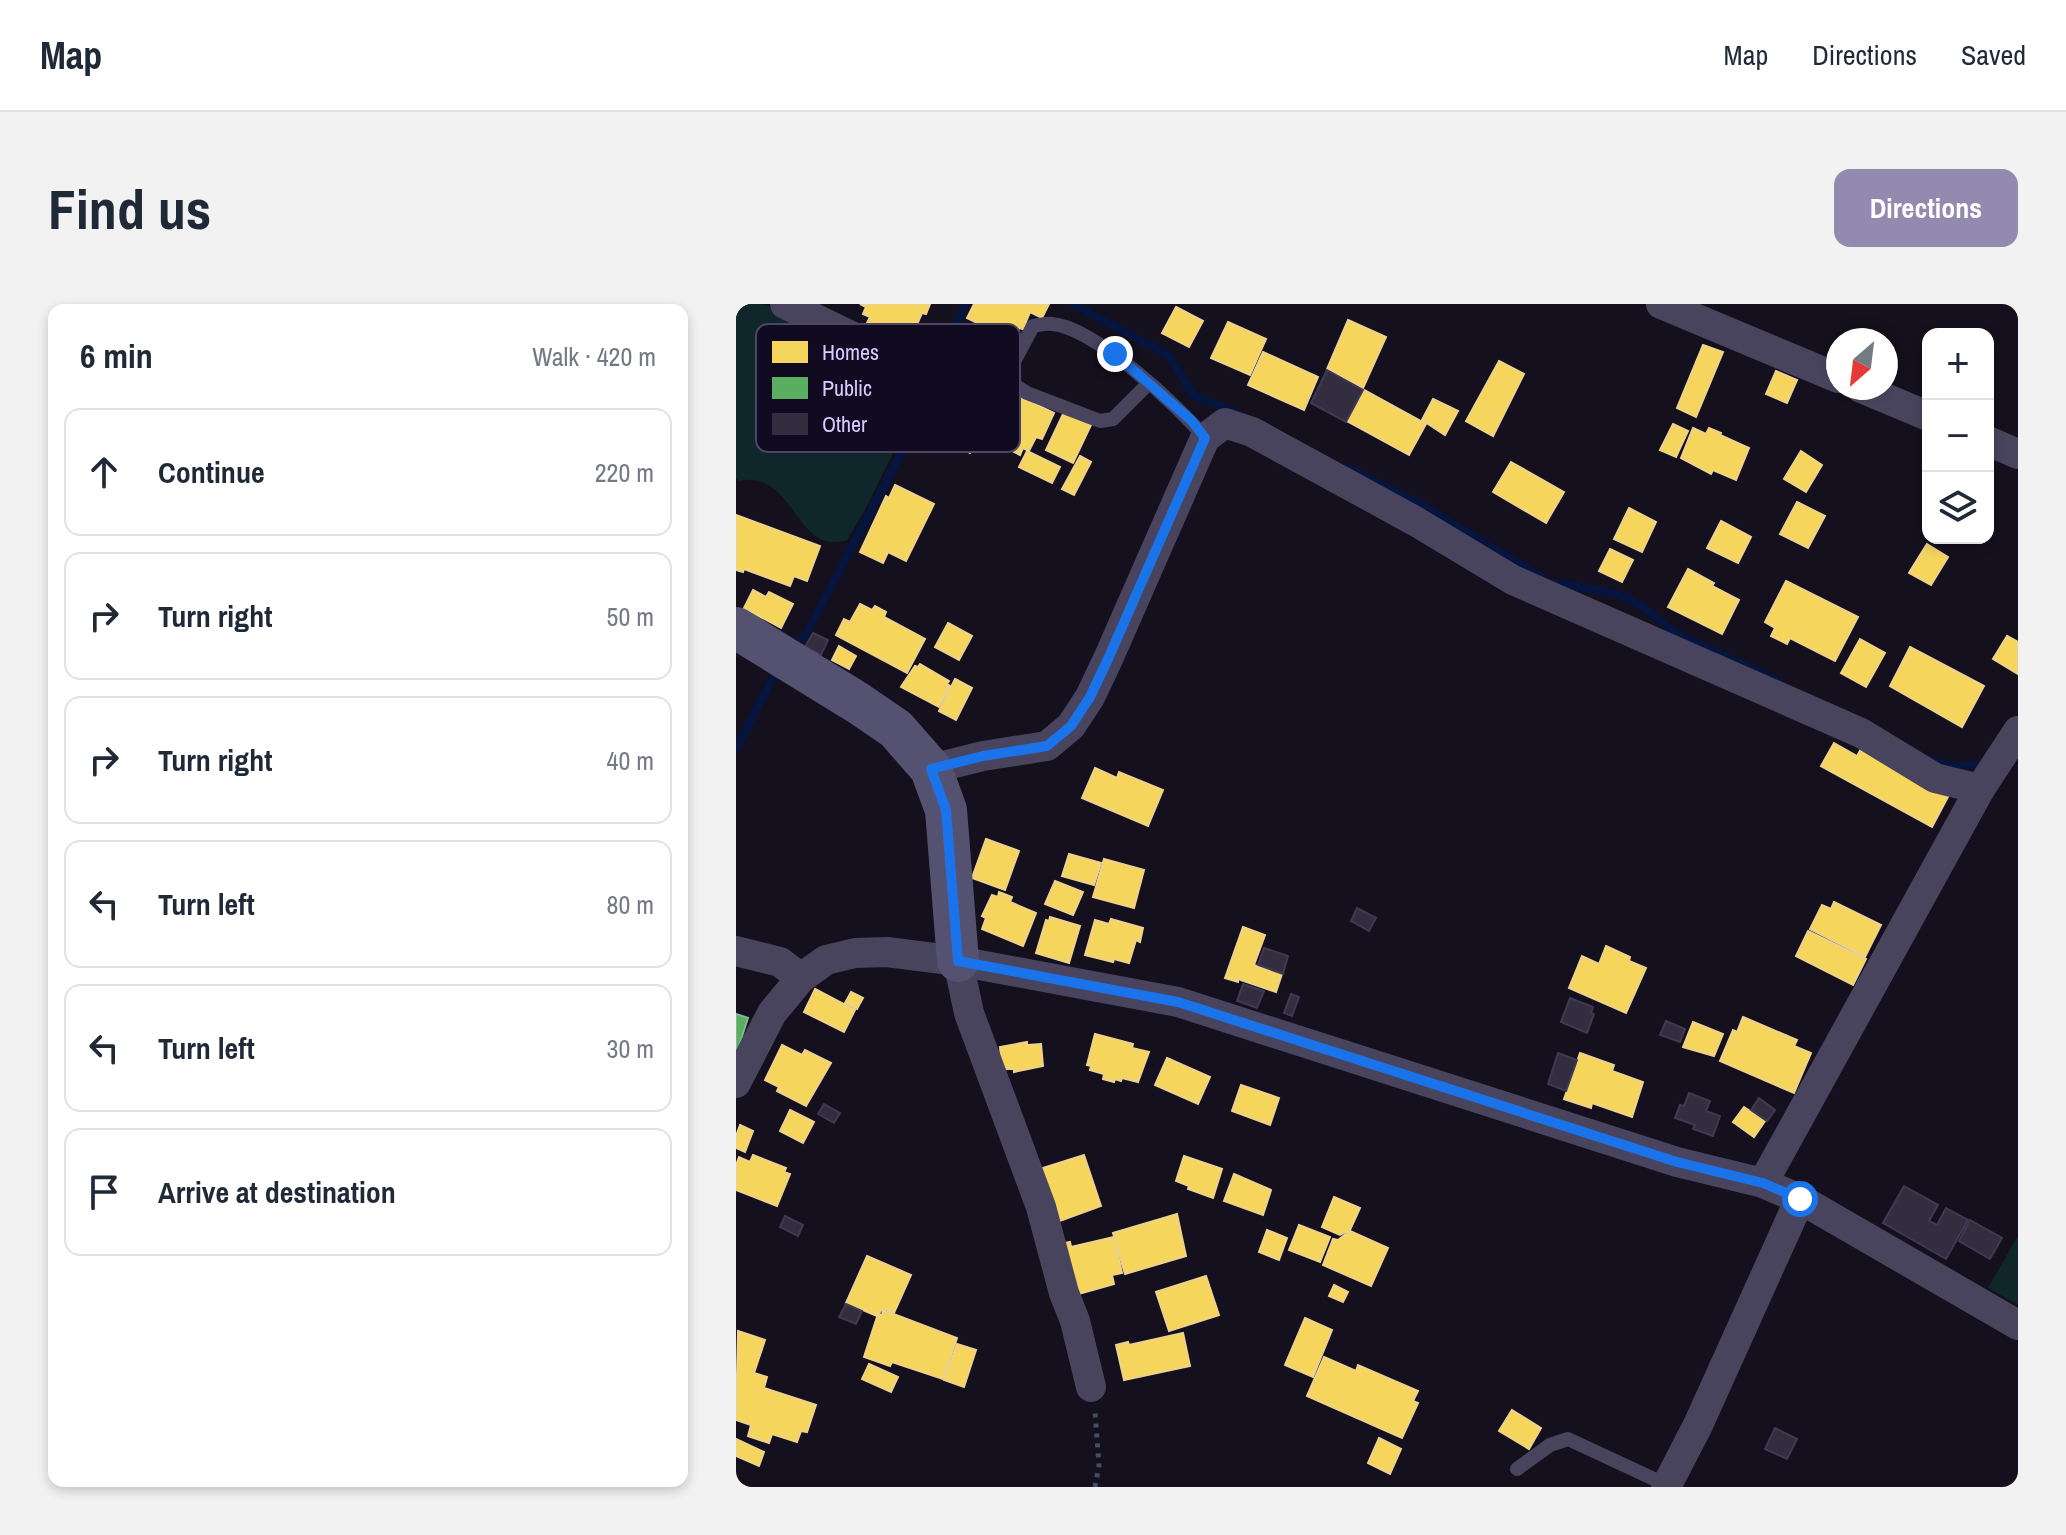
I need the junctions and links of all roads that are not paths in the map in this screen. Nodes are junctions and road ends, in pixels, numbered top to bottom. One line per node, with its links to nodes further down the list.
1 (785, 304): 3 (street)
2 (1661, 304): 5 (street)
3 (826, 324)
4 (1020, 350): 6 (lane)
5 (1826, 373)
6 (1148, 384): 7 (lane); 10 (lane)
7 (1020, 389)
8 (1890, 400): 9 (street)
9 (1922, 413)
10 (1205, 438): 15 (street); 16 (street)
11 (1994, 444): 12 (street)
12 (2018, 454)
13 (736, 628): 15 (street)
14 (2018, 731): 16 (street)
15 (931, 769): 18 (street)
16 (1980, 789): 21 (street)
17 (736, 951): 19 (street)
18 (958, 961): 19 (street); 21 (street); 24 (street)
19 (801, 978): 20 (street)
20 (736, 1083)
21 (1763, 1183): 22 (street)
22 (1800, 1199): 23 (street); 26 (street)
23 (2018, 1325)
24 (1091, 1387)
25 (1517, 1469): 26 (lane)
26 (1666, 1486)

